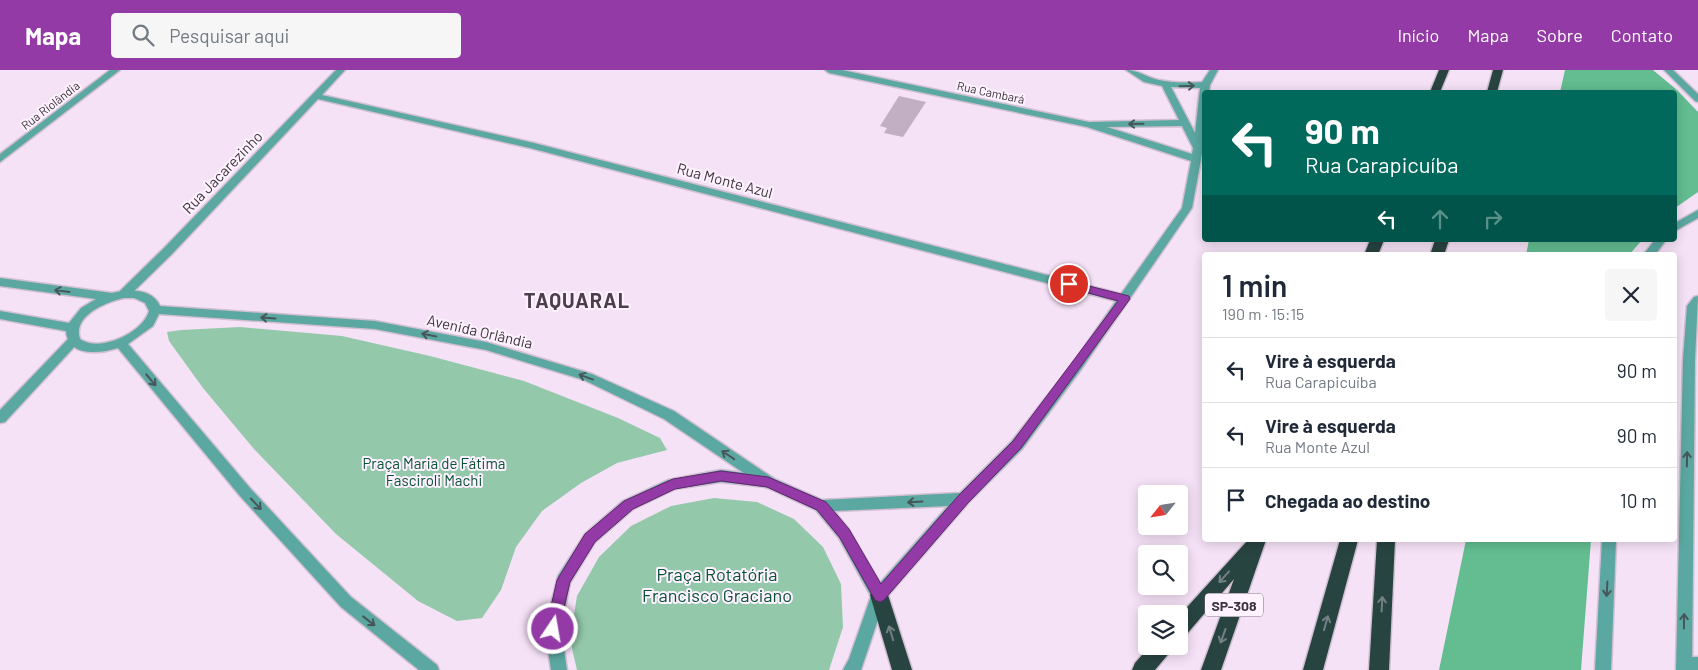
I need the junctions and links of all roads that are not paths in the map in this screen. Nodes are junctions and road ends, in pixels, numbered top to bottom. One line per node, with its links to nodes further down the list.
1 (116, 70): 20 (street, Rua Riolândia)
2 (341, 70): 14 (street, Rua Jacarezinho)
3 (829, 70): 18 (street, Rua Cambará)
4 (1214, 70): 10 (street)
5 (1444, 70): 12 (highway)
6 (1498, 70): 13 (highway)
7 (1668, 70): 15 (street)
8 (1133, 71): 9 (street)
9 (1165, 84): 10 (street, one-way to 10); 17 (street)
10 (1205, 85): 11 (street)
11 (1204, 90)
12 (1436, 90)
13 (1493, 90)
14 (316, 96): 26 (street, Rua Jacarezinho); 28 (street, Rua Monte Azul)
15 (1698, 99)
16 (1202, 110): 19 (street)
17 (1185, 123): 18 (street, Rua Cambará, one-way to 18); 19 (street)
18 (1090, 126): 19 (street, Rua Cambará)
19 (1197, 153): 28 (street)
20 (0, 160)
21 (1698, 213): 22 (street)
22 (1677, 227)
23 (1659, 242): 24 (street)
24 (1651, 252)
25 (0, 282): 27 (street, one-way to 25)
26 (124, 294): 27 (street); 30 (street)
27 (111, 297): 32 (street)
28 (1125, 299): 36 (street)
29 (1696, 306): 46 (street, one-way to 29)
30 (154, 310): 33 (street); 35 (street, Avenida Orlândia, one-way to 30)
31 (0, 315): 32 (street)
32 (72, 334): 33 (street); 34 (street)
33 (120, 343): 47 (street, one-way to 47)
34 (0, 418)
35 (768, 482): 37 (street); 48 (street)
36 (963, 499): 37 (street, one-way to 37); 43 (street)
37 (821, 506): 43 (street)
38 (1255, 542): 44 (highway, one-way to 44)
39 (1256, 542): 52 (highway, SP-308, one-way to 52)
40 (1348, 542): 53 (highway, one-way to 40)
41 (1386, 542): 54 (highway, one-way to 41)
42 (1609, 542): 55 (street, one-way to 55)
43 (880, 596): 49 (street); 50 (highway, one-way to 43)
44 (1188, 619)
45 (1155, 655): 51 (highway)
46 (1688, 668)
47 (431, 670)
48 (559, 670)
49 (851, 670)
50 (902, 670)
51 (1142, 670)
52 (1211, 670)
53 (1313, 670)
54 (1379, 670)
55 (1602, 670)

